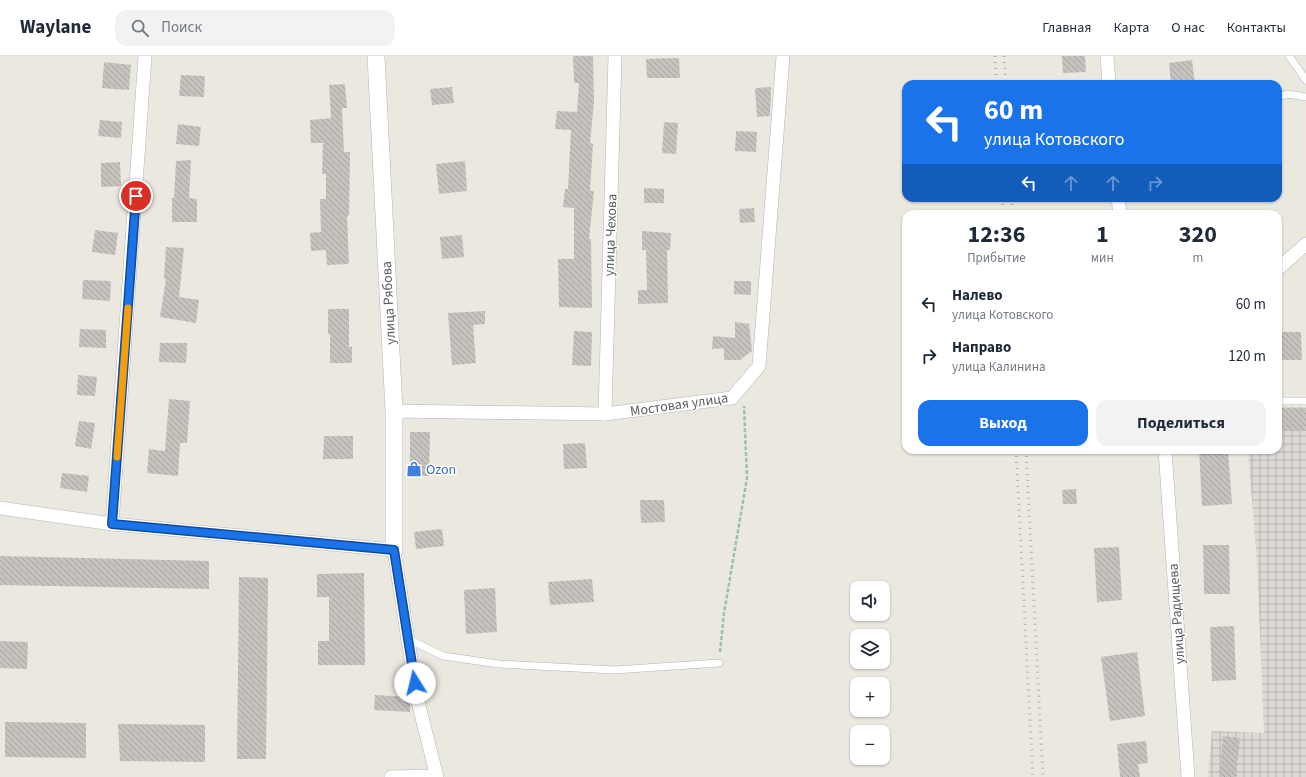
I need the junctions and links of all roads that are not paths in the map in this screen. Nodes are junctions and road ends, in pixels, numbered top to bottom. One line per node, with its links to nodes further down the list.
1 (146, 56): 19 (street)
2 (376, 56): 15 (street, улица Рябова)
3 (615, 56): 16 (street, улица Чехова)
4 (782, 56): 16 (street, Мостовая улица)
5 (1107, 56): 7 (street)
6 (1289, 56): 8 (lane)
7 (1109, 80)
8 (1306, 80)
9 (1282, 96): 10 (lane)
10 (1306, 97)
11 (1306, 244): 12 (street)
12 (1282, 265)
13 (1282, 401): 14 (lane)
14 (1306, 401)
15 (394, 411): 16 (street, Мостовая улица); 20 (street, улица Рябова)
16 (605, 414)
17 (1165, 454): 25 (street, улица Радищева)
18 (0, 508): 19 (street)
19 (112, 524): 20 (street)
20 (394, 550): 21 (street)
21 (408, 638): 22 (lane); 24 (street)
22 (719, 663)
23 (391, 777): 24 (street)
24 (437, 777)
25 (1188, 777)

